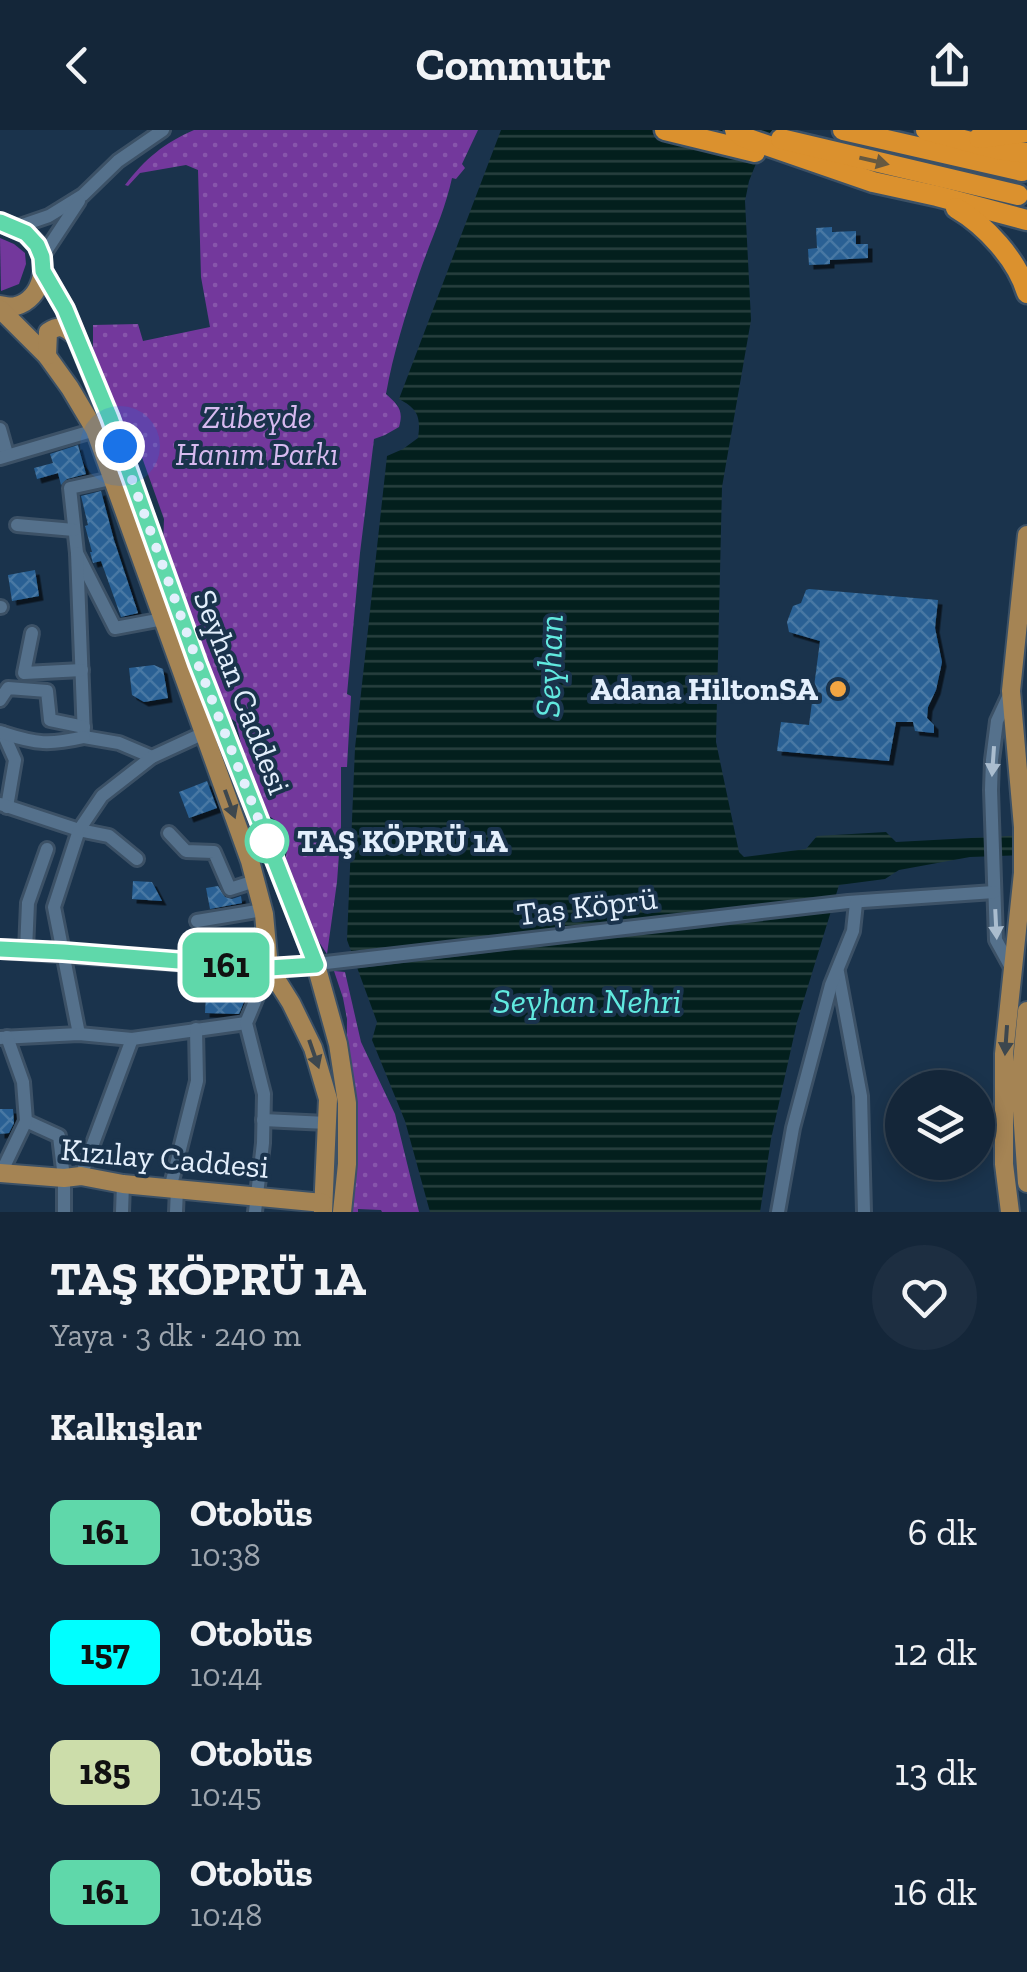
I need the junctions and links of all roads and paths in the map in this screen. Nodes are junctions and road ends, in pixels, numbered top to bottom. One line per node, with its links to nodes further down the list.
1 (163, 130): 10 (street)
2 (665, 130): 7 (highway)
3 (745, 130): 9 (highway, one-way to 9)
4 (844, 130): 8 (highway)
5 (928, 130): 6 (highway); 8 (highway)
6 (1027, 132)
7 (732, 138): 11 (highway)
8 (1024, 162)
9 (1018, 194)
10 (83, 195): 13 (street); 14 (street)
11 (937, 196): 12 (highway); 15 (highway)
12 (1027, 220)
13 (7, 225): 14 (main road, Seyhan Caddesi)
14 (43, 264): 16 (main road); 17 (main road, Seyhan Caddesi)
15 (1027, 292)
16 (0, 307): 18 (main road)
17 (74, 335): 18 (main road); 49 (main road, Seyhan Caddesi)
18 (47, 356): 20 (main road)
19 (0, 430): 21 (street)
20 (94, 430): 21 (street); 22 (main road)
21 (3, 456)
22 (112, 479): 24 (street); 27 (main road)
23 (17, 526): 24 (street)
24 (74, 530): 26 (street)
25 (1027, 535): 30 (main road)
26 (77, 553): 27 (street); 29 (street)
27 (163, 619): 33 (main road)
28 (32, 633): 29 (street)
29 (82, 670): 32 (street)
30 (1010, 690): 42 (street, one-way to 42); 52 (main road)
31 (0, 700): 32 (street)
32 (84, 732): 34 (street); 35 (street)
33 (204, 732): 35 (street); 41 (main road, one-way to 41)
34 (2, 733): 36 (street)
35 (152, 757): 37 (street)
36 (3, 805): 37 (street)
37 (80, 830): 40 (street); 48 (street)
38 (168, 833): 41 (street)
39 (47, 850): 47 (street)
40 (136, 859)
41 (255, 880): 44 (main road)
42 (994, 892): 43 (street, Taș Köprü); 52 (street, one-way to 52)
43 (852, 902): 49 (street, Taș Köprü); 51 (street)
44 (263, 910): 45 (street); 50 (main road)
45 (197, 921)
46 (0, 949): 47 (main road)
47 (26, 950): 48 (main road)
48 (63, 952): 50 (main road); 56 (street)
49 (325, 964): 50 (main road); 72 (main road, Seyhan Caddesi)
50 (269, 968): 54 (street); 63 (main road, one-way to 63)
51 (837, 969): 76 (street); 77 (street)
52 (1014, 974): 78 (main road, one-way to 78)
53 (1027, 1012): 59 (main road)
54 (246, 1024): 55 (street); 61 (street)
55 (196, 1029): 58 (street); 69 (street)
56 (80, 1034): 57 (street); 58 (street)
57 (3, 1038): 62 (street)
58 (132, 1039): 66 (street)
59 (1025, 1039): 60 (main road)
60 (1024, 1081): 64 (main road)
61 (264, 1120): 63 (street); 70 (street)
62 (26, 1121): 65 (street); 66 (street)
63 (327, 1123): 71 (main road)
64 (1025, 1149): 67 (main road)
65 (0, 1173): 66 (main road, Kızılay Caddesi)
66 (72, 1177): 68 (main road, Kızılay Caddesi); 73 (street)
67 (1027, 1183)
68 (124, 1184): 69 (main road, Kızılay Caddesi); 74 (street)
69 (173, 1189): 70 (main road, Kızılay Caddesi); 75 (street)
70 (255, 1204): 71 (main road, Kızılay Caddesi)
71 (323, 1208)
72 (343, 1208)
73 (64, 1212)
74 (122, 1212)
75 (176, 1212)
76 (778, 1212)
77 (864, 1212)
78 (1010, 1212)

